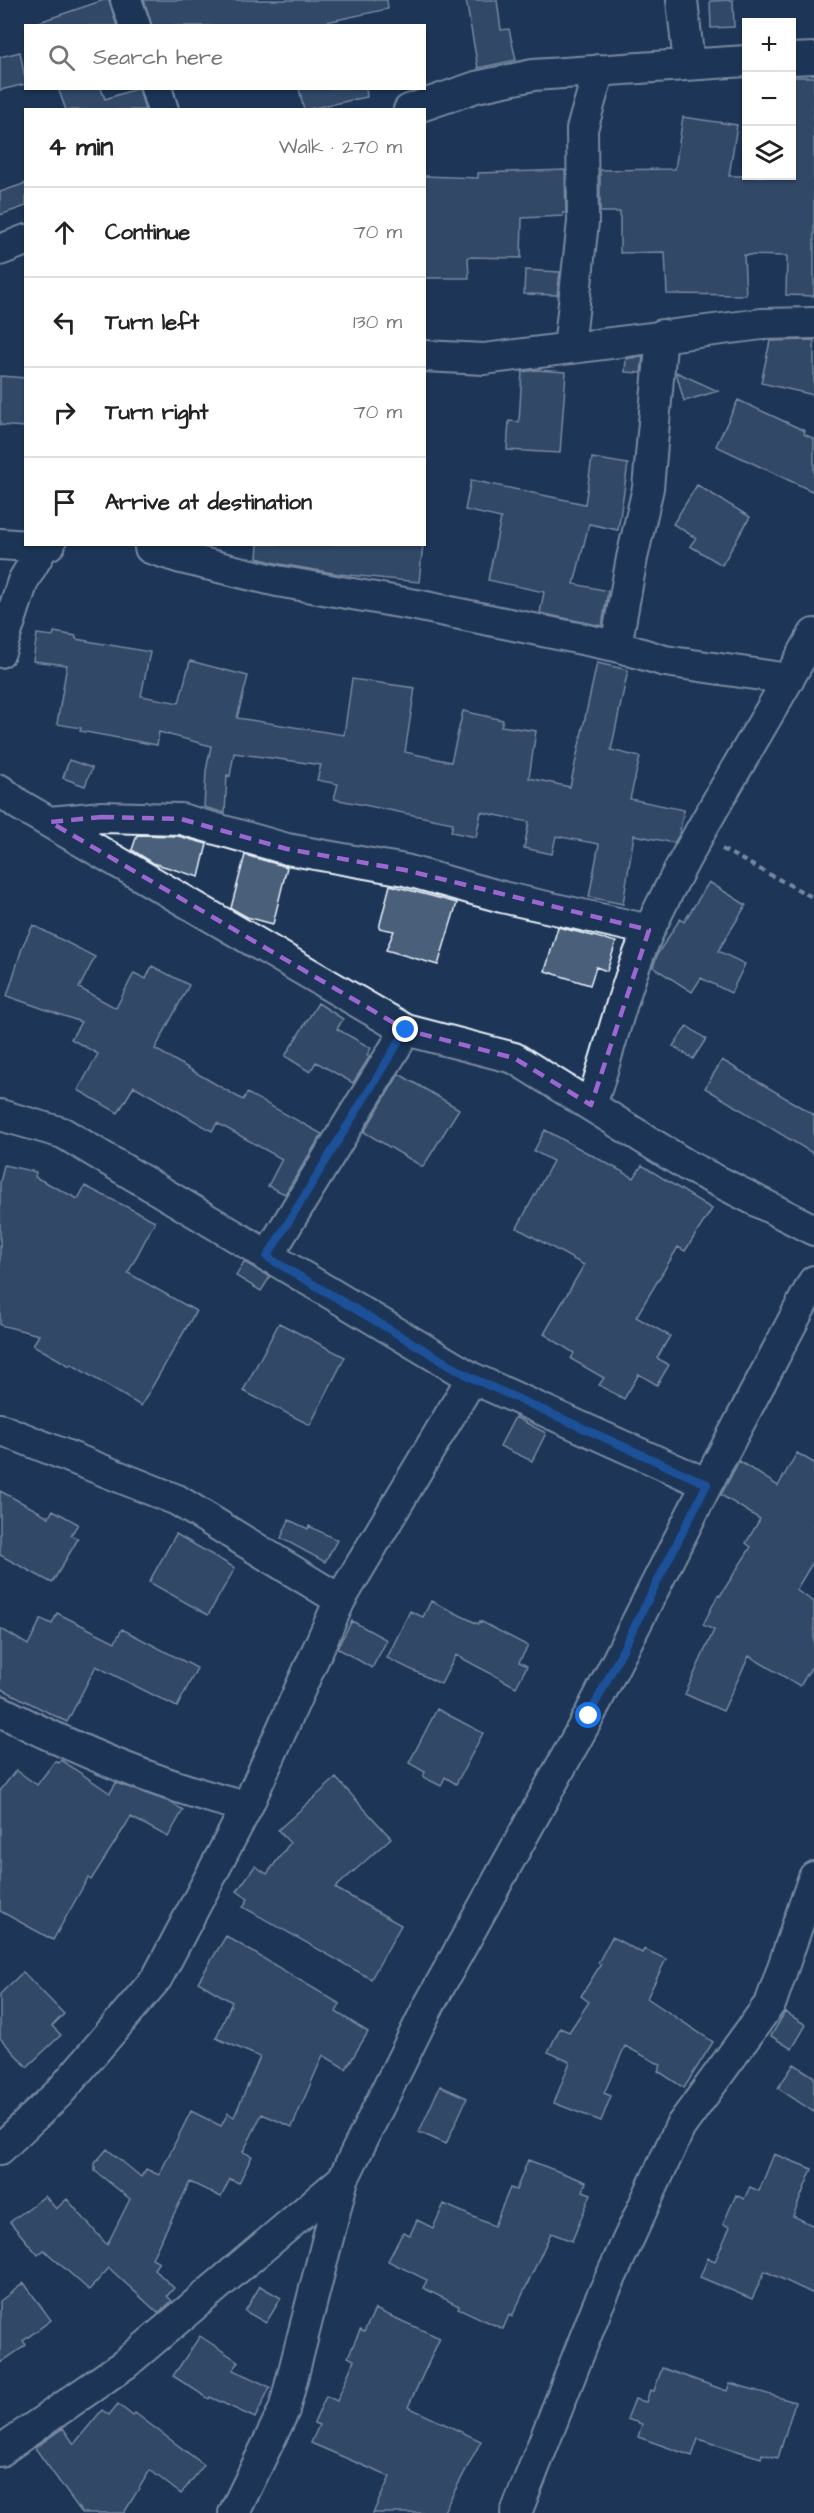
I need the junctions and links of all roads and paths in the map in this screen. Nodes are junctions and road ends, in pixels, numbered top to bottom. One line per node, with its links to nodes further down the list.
1 (126, 0): 3 (street)
2 (682, 0): 7 (street)
3 (134, 24)
4 (814, 58): 5 (street)
5 (796, 59)
6 (742, 61): 7 (street)
7 (689, 64): 8 (street)
8 (599, 70): 11 (street); 16 (street)
9 (157, 90): 10 (street)
10 (162, 108)
11 (415, 108)
12 (24, 241): 13 (street)
13 (0, 250)
14 (814, 323): 15 (street)
15 (662, 335): 16 (street); 23 (street)
16 (569, 348): 17 (street)
17 (426, 356)
18 (0, 544): 19 (street)
19 (24, 545)
20 (46, 546): 24 (street)
21 (146, 546): 23 (street)
22 (814, 633): 25 (street)
23 (616, 646): 25 (street)
24 (0, 652)
25 (789, 679): 28 (street)
26 (0, 790): 27 (street)
27 (50, 822): 30 (street); 31 (street)
28 (699, 837): 29 (path); 30 (street)
29 (814, 898)
30 (650, 930): 32 (street)
31 (406, 1030): 32 (street); 35 (street)
32 (591, 1105): 34 (street)
33 (0, 1115): 35 (street)
34 (814, 1230)
35 (267, 1257): 37 (street)
36 (814, 1281): 39 (street)
37 (472, 1378): 39 (street); 40 (street)
38 (0, 1429): 40 (street)
39 (707, 1484): 45 (street)
40 (340, 1600): 42 (street)
41 (0, 1711): 42 (street)
42 (246, 1807): 44 (street)
43 (814, 1877): 48 (street)
44 (0, 2149)
45 (343, 2179): 46 (street); 47 (street)
46 (0, 2451)
47 (234, 2513)
48 (516, 2513)

